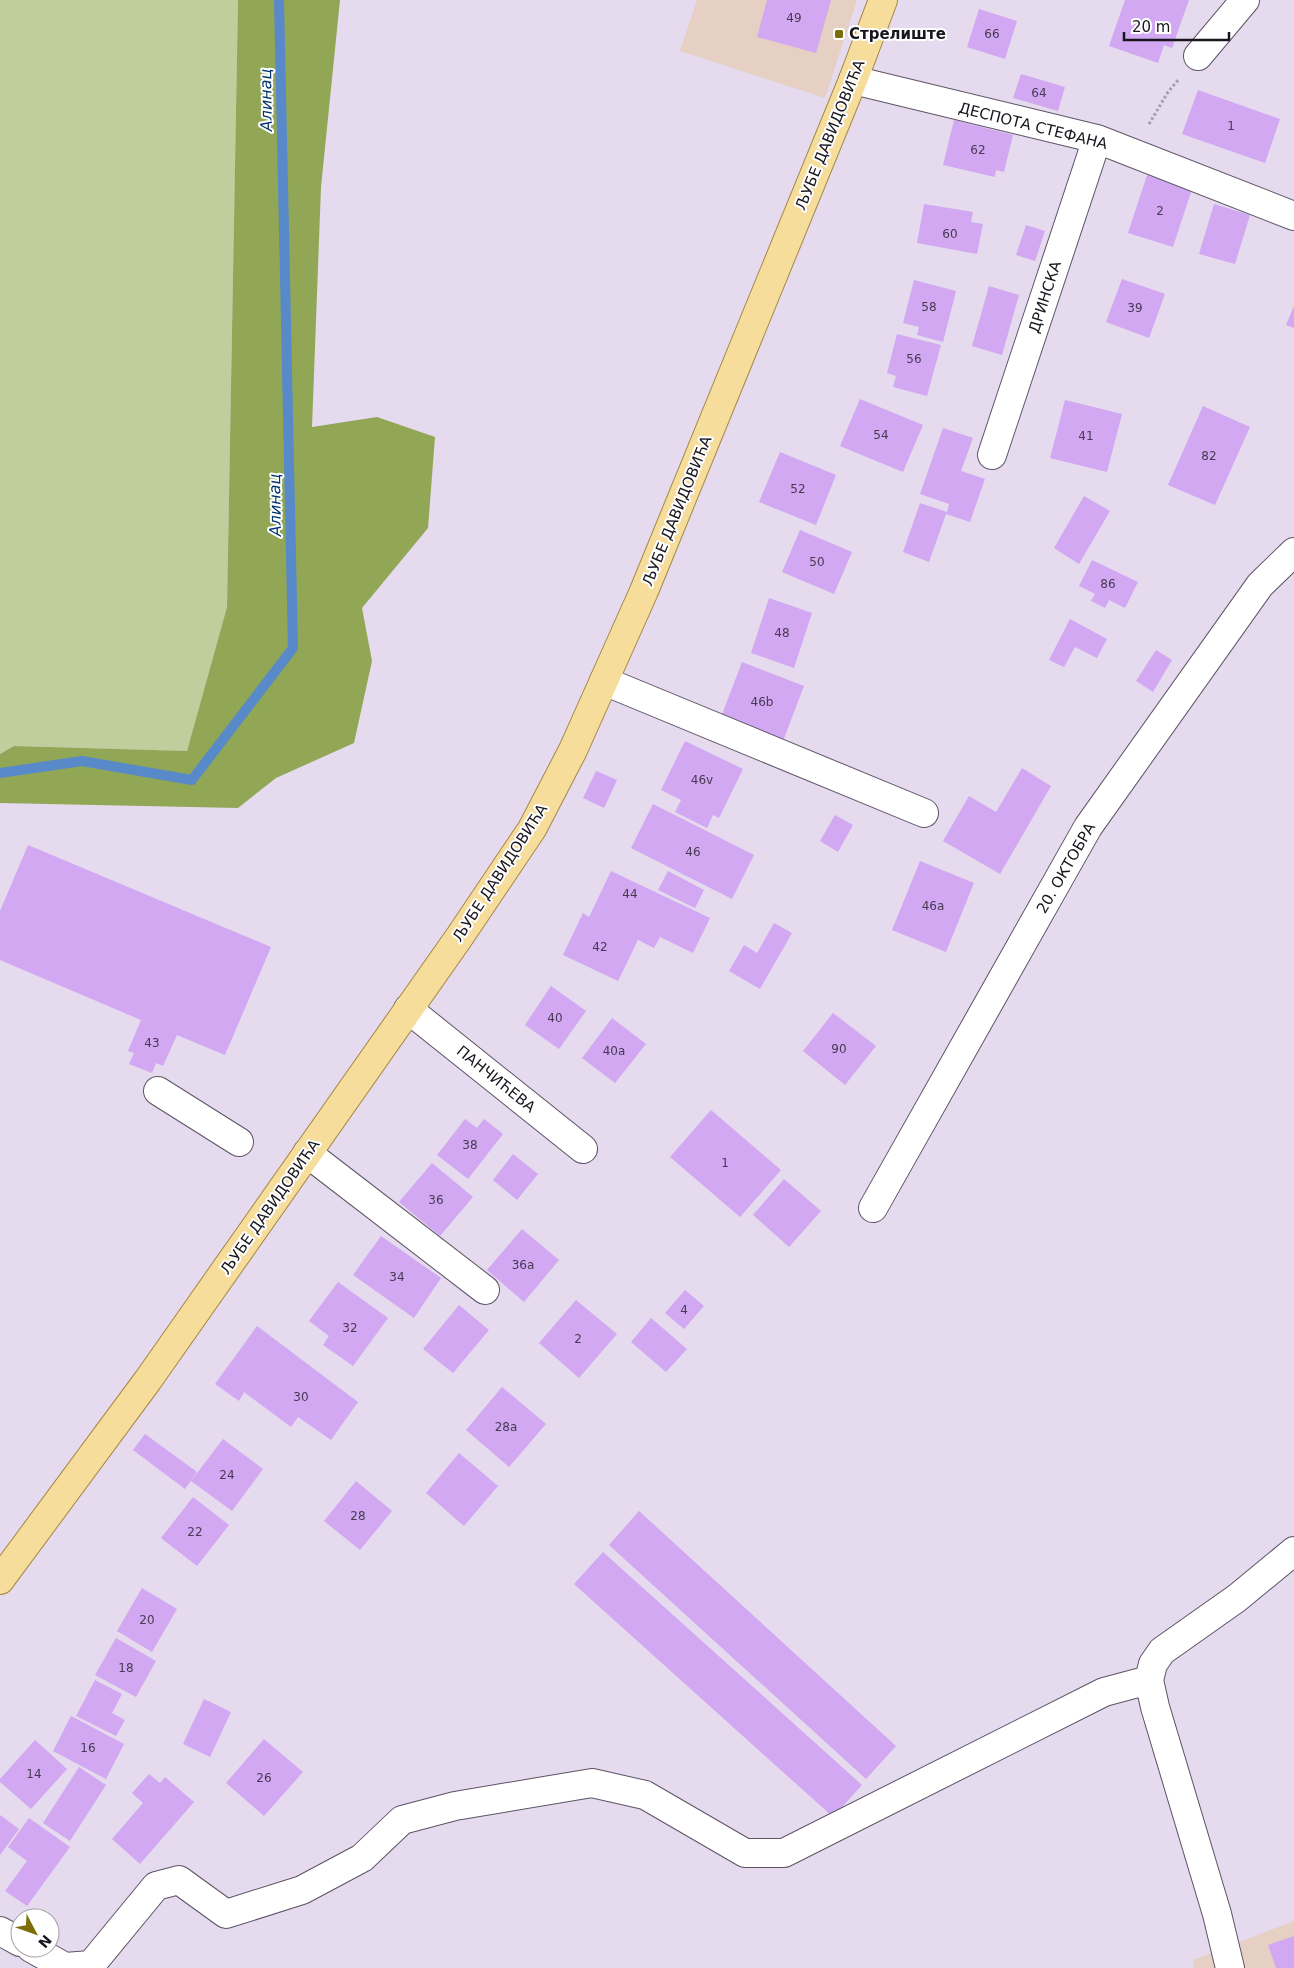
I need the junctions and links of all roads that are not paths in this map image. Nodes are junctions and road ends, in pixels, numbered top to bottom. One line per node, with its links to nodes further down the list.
1 (883, 0): 4 (main road, ЉУБЕ ДАВИДОВИЋА)
2 (1244, 0): 3 (street)
3 (1198, 56)
4 (853, 80): 5 (street, ДЕСПОТА СТЕФАНА); 9 (main road, ЉУБЕ ДАВИДОВИЋА)
5 (1097, 139): 6 (street, ДЕСПОТА СТЕФАНА); 7 (street, ДРИНСКА)
6 (1294, 216)
7 (992, 455)
8 (1294, 552): 16 (street, 20. ОКТОБРА)
9 (604, 681): 10 (street); 11 (main road, ЉУБЕ ДАВИДОВИЋА)
10 (924, 813)
11 (408, 1009): 14 (street, ПАНЧИЋЕВА); 15 (main road, ЉУБЕ ДАВИДОВИЋА)
12 (158, 1091): 13 (street)
13 (239, 1142)
14 (584, 1149)
15 (307, 1154): 17 (street); 19 (main road, ЉУБЕ ДАВИДОВИЋА)
16 (873, 1208)
17 (485, 1290)
18 (1294, 1551): 20 (street)
19 (0, 1580)
20 (1149, 1680): 21 (street); 22 (street)
21 (49, 1958)
22 (1230, 1968)

